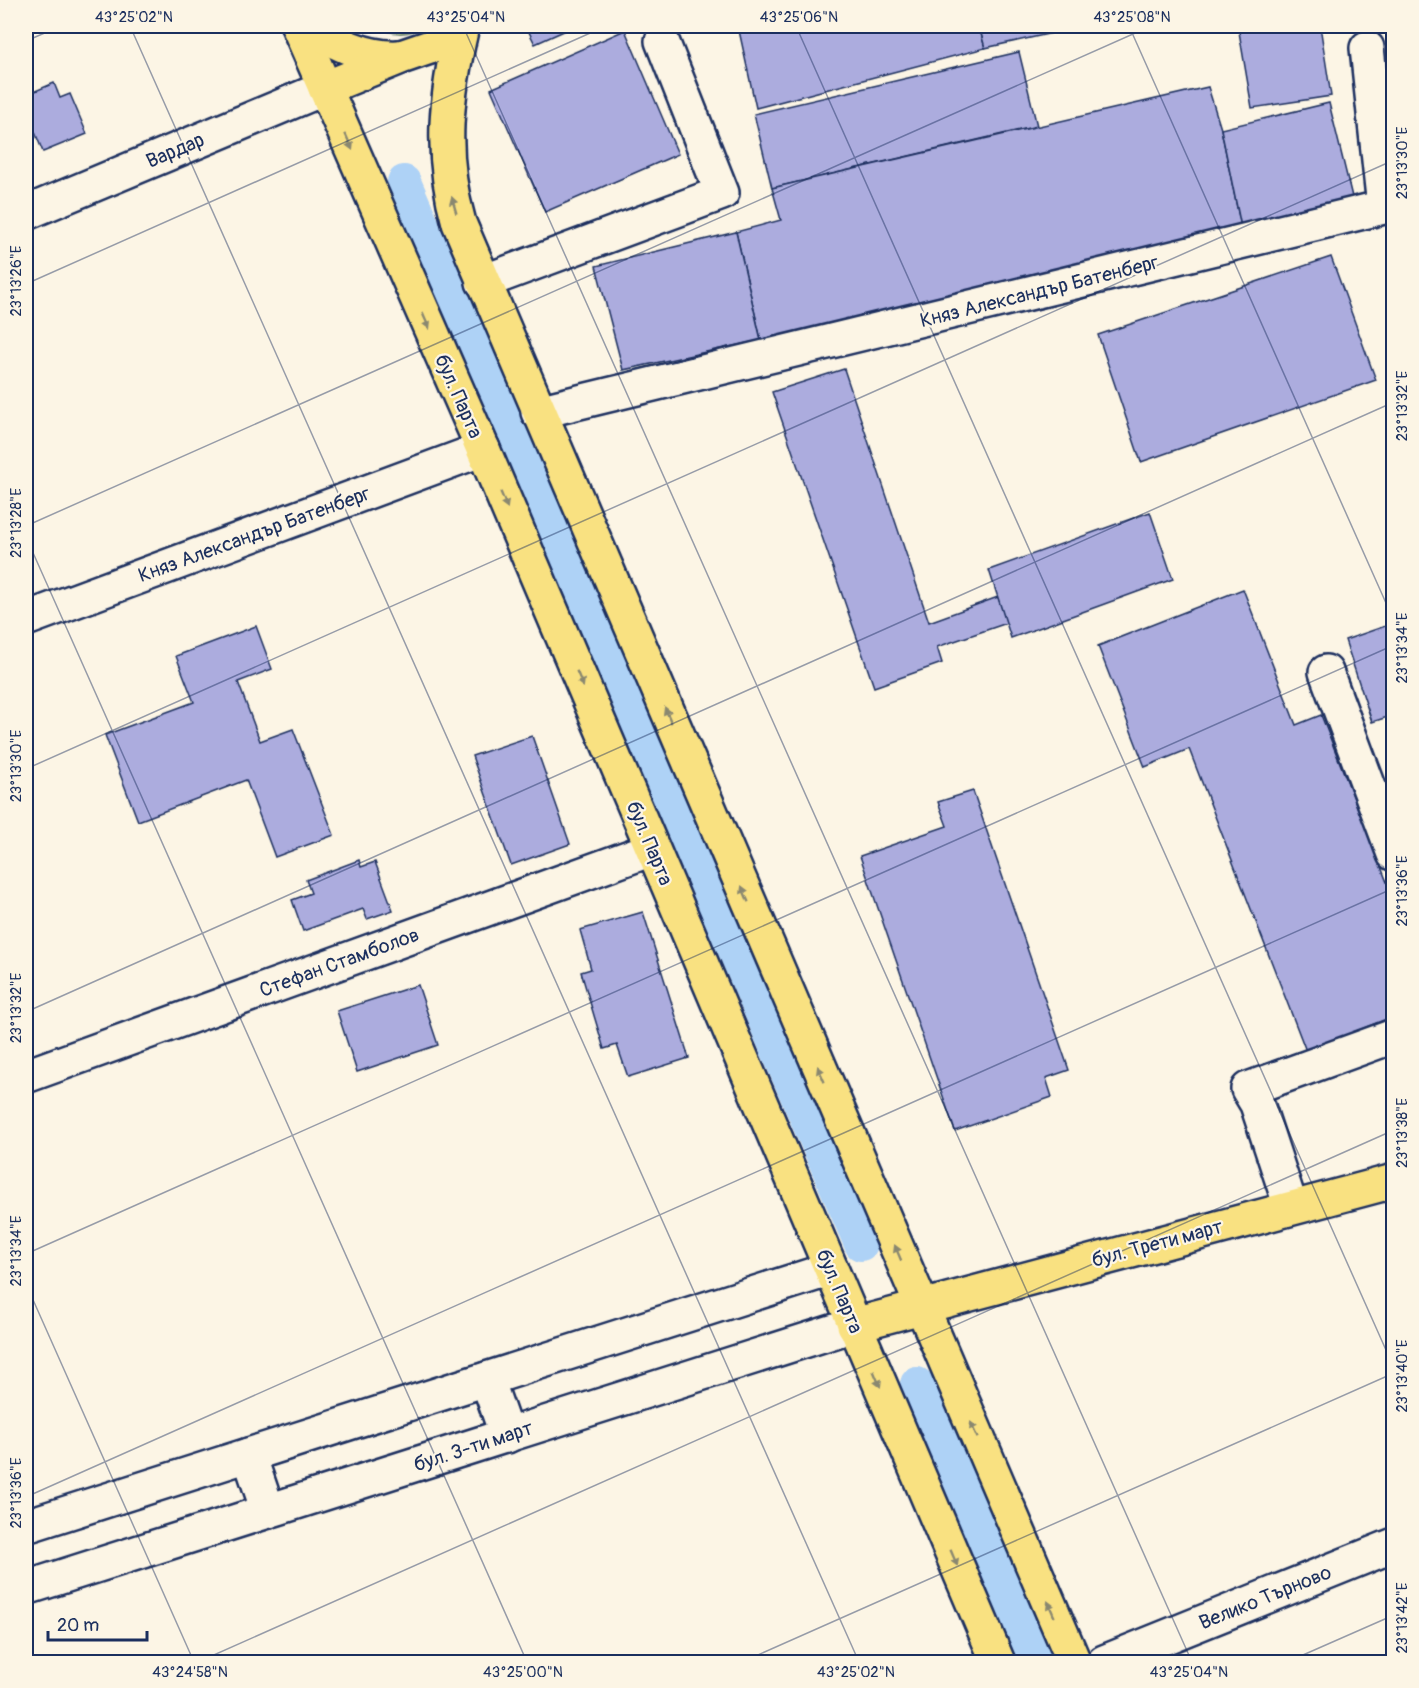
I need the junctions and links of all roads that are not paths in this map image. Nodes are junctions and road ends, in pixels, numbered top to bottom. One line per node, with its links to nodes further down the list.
1 (298, 26): 7 (main road, бул. Парта)
2 (306, 26): 6 (main road)
3 (461, 31): 6 (main road); 9 (main road, one-way to 3)
4 (662, 41): 9 (street)
5 (1367, 48): 10 (street, Княз Александър Батенберг)
6 (401, 57): 7 (main road)
7 (325, 88): 8 (street, Вардар); 11 (main road, бул. Парта, one-way to 11)
8 (26, 213)
9 (483, 282): 10 (main road)
10 (538, 412): 21 (main road, one-way to 10)
11 (483, 449): 12 (street, Княз Александър Батенберг); 14 (main road, бул. Парта, one-way to 14)
12 (26, 619)
13 (1326, 672): 15 (street)
14 (652, 849): 17 (street, Стефан Стамболов); 20 (main road, бул. Парта)
15 (1394, 854)
16 (1394, 1036): 19 (street)
17 (26, 1076)
18 (1394, 1181): 19 (main road, бул. Трети март)
19 (1291, 1207): 21 (main road, бул. Трети март)
20 (831, 1269): 22 (main road, бул. Парта); 23 (street)
21 (921, 1307): 22 (main road, бул. 3-ти март); 31 (main road, one-way to 21)
22 (854, 1325): 24 (street, бул. 3-ти март); 30 (main road, бул. Парта, one-way to 30)
23 (487, 1378): 24 (street); 25 (street)
24 (507, 1436): 26 (street, бул. 3-ти март)
25 (249, 1455): 26 (street); 27 (street)
26 (268, 1511): 29 (street, бул. 3-ти март)
27 (26, 1526)
28 (1394, 1545): 32 (street, Велико Търново)
29 (26, 1588)
30 (998, 1662)
31 (1074, 1662)
32 (1104, 1662)

